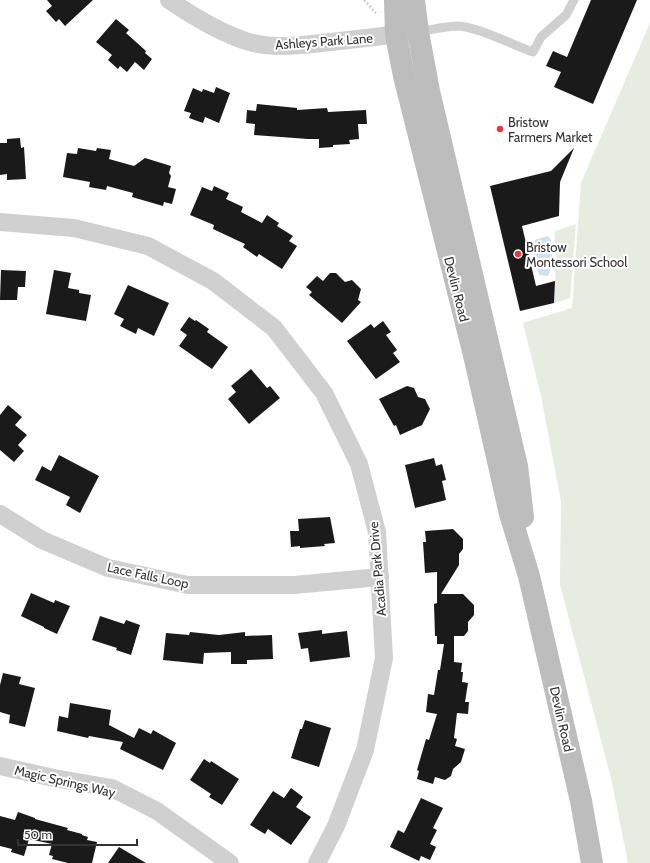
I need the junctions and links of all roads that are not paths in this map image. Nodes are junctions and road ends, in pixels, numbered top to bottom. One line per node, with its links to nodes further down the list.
1 (169, 0): 6 (street, Ashleys Park Lane)
2 (394, 0): 6 (main road, Devlin Road)
3 (414, 0): 5 (main road, Devlin Road)
4 (574, 0): 5 (lane)
5 (418, 32): 6 (street, Ashleys Park Lane); 9 (main road, Devlin Road)
6 (396, 35): 9 (main road, Devlin Road)
7 (0, 222): 10 (street, Acadia Park Drive)
8 (0, 514): 10 (street, Lace Falls Loop)
9 (529, 576): 14 (main road, Devlin Road)
10 (380, 577): 13 (street, Acadia Park Drive)
11 (0, 766): 12 (street, Magic Springs Way)
12 (230, 863)
13 (317, 863)
14 (592, 863)

